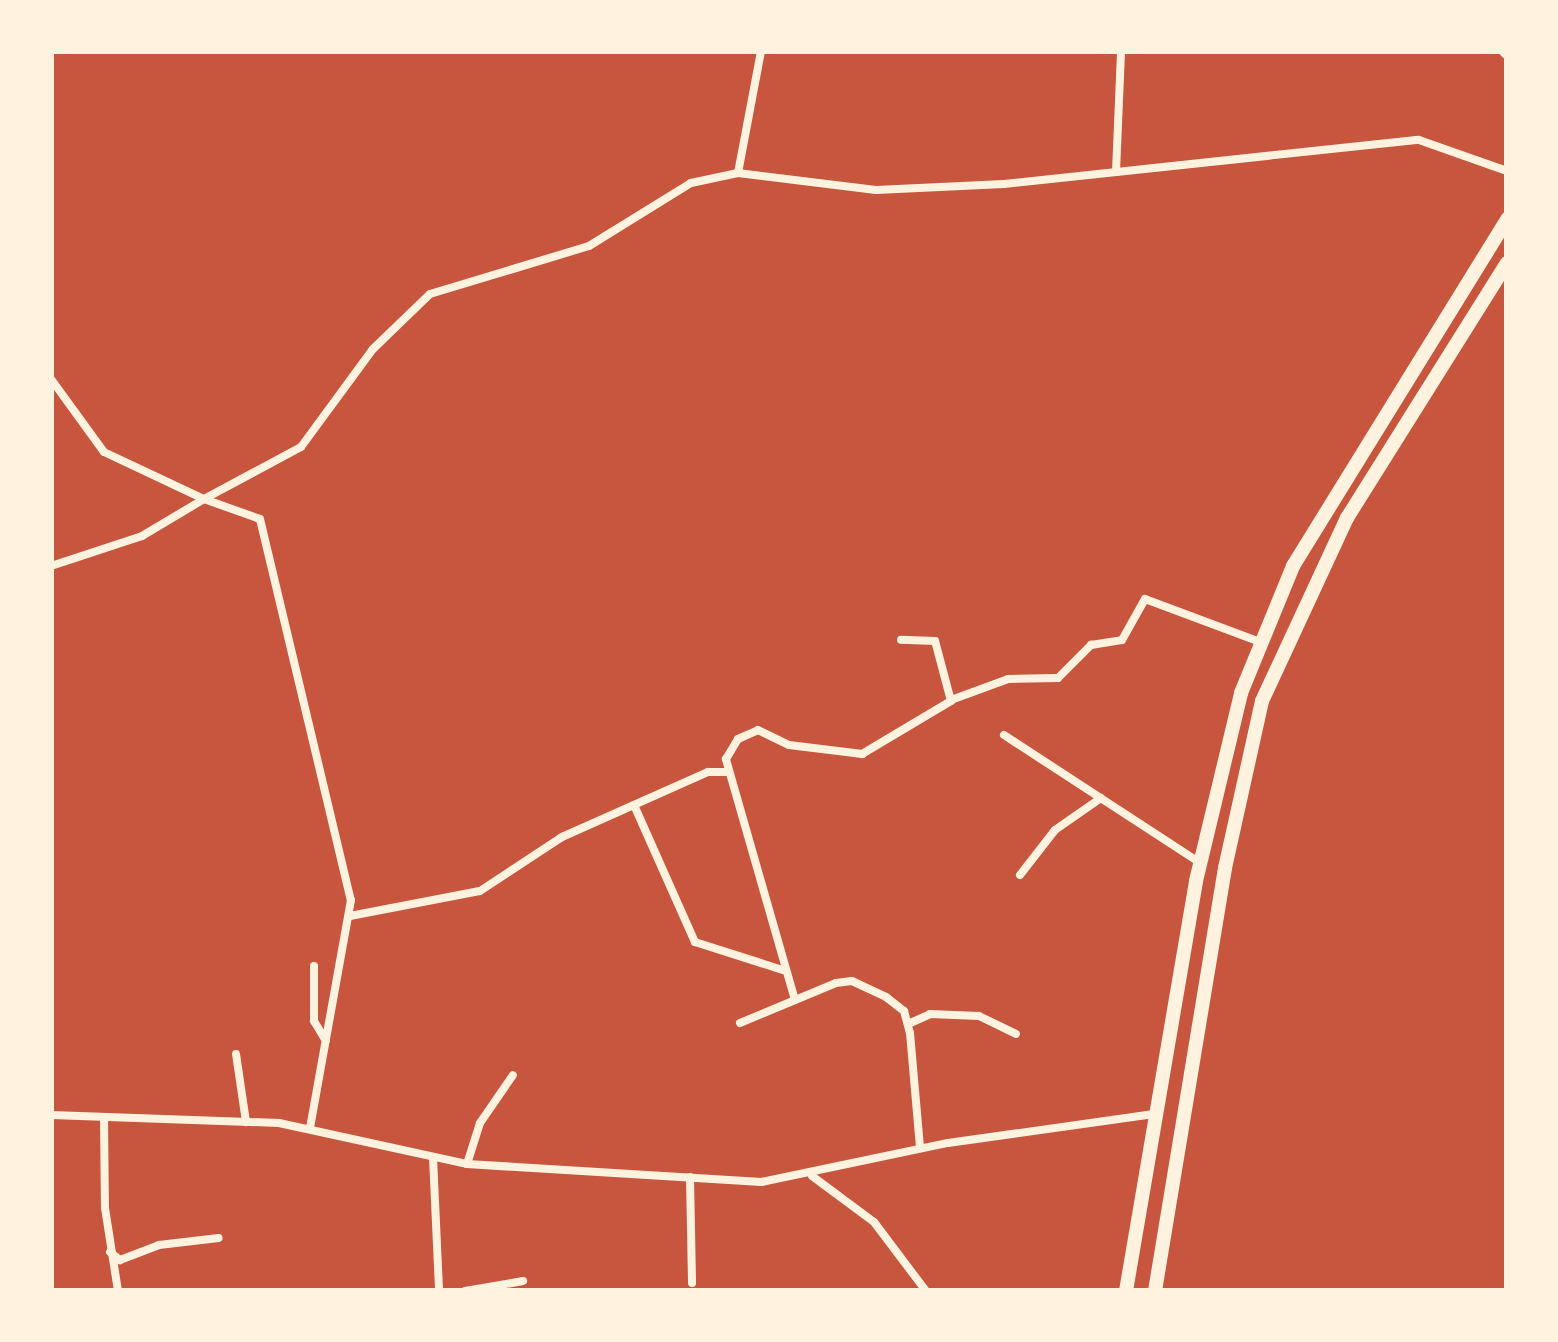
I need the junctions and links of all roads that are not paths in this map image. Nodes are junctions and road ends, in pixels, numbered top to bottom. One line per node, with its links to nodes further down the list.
1 (761, 51): 5 (street)
2 (1121, 51): 4 (street)
3 (1507, 171): 4 (street)
4 (1116, 172): 5 (street)
5 (738, 173): 9 (street)
6 (1507, 219): 12 (main road)
7 (1507, 263): 49 (main road)
8 (51, 379): 9 (street)
9 (204, 499): 10 (street); 20 (street)
10 (51, 566)
11 (901, 640): 13 (street)
12 (1260, 642): 13 (street); 18 (main road)
13 (950, 700): 15 (street)
14 (1004, 735): 16 (street)
15 (730, 772): 17 (street); 22 (street)
16 (1101, 798): 18 (street); 19 (street)
17 (634, 805): 20 (street); 22 (street)
18 (1201, 863): 30 (main road)
19 (1020, 874)
20 (350, 916): 27 (street)
21 (314, 966): 27 (street)
22 (784, 970): 23 (street)
23 (795, 1000): 24 (street); 25 (street)
24 (740, 1023)
25 (908, 1024): 26 (street); 35 (street)
26 (1016, 1034)
27 (327, 1042): 34 (street)
28 (236, 1054): 33 (street)
29 (513, 1075): 37 (street)
30 (1154, 1114): 35 (street); 48 (main road)
31 (51, 1115): 32 (street)
32 (104, 1117): 33 (street); 41 (street)
33 (246, 1122): 34 (street)
34 (310, 1127): 36 (street)
35 (920, 1148): 38 (street)
36 (433, 1157): 37 (street); 45 (street)
37 (467, 1163): 39 (street)
38 (811, 1175): 39 (street); 47 (street)
39 (690, 1177): 43 (street)
40 (219, 1238): 41 (street)
41 (109, 1251): 44 (street)
42 (523, 1281): 46 (street)
43 (692, 1283)
44 (118, 1291)
45 (439, 1291)
46 (465, 1291)
47 (926, 1291)
48 (1126, 1291)
49 (1155, 1291)

